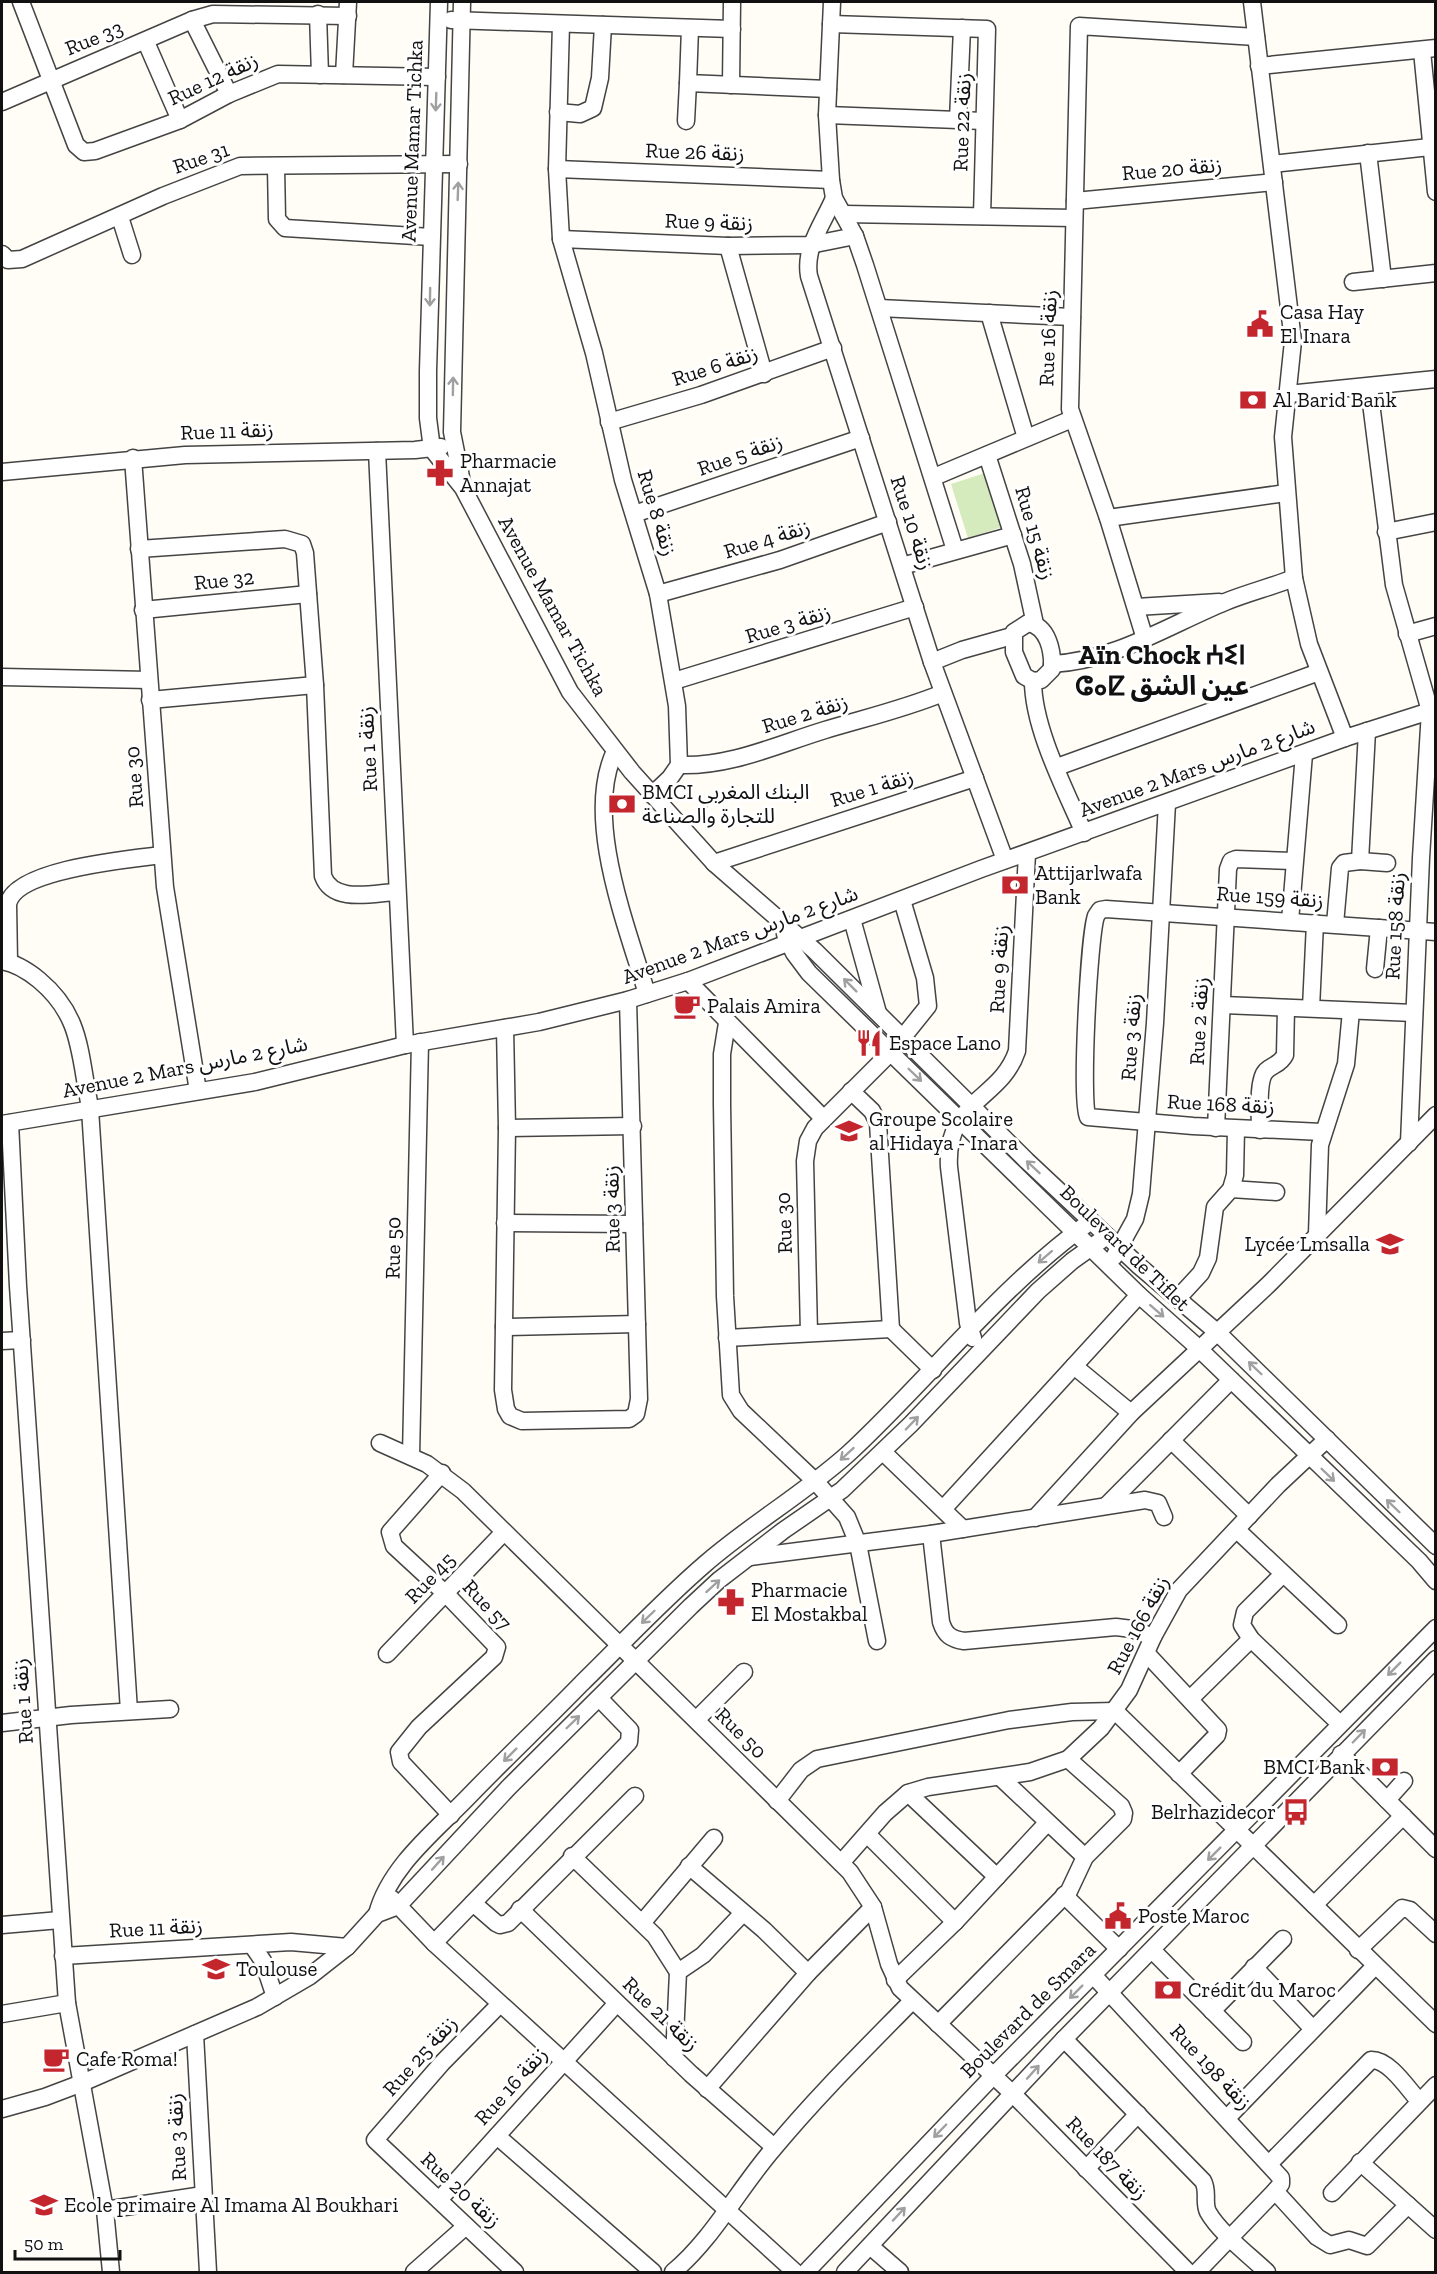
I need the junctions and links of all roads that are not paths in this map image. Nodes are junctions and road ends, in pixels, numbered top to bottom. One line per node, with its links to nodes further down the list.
1 (21, 2): 25 (street)
2 (439, 2): 9 (street, Avenue Mamar Tichka)
3 (462, 2): 11 (street, Avenue Mamar Tichka)
4 (732, 2): 17 (street)
5 (832, 2): 13 (street)
6 (1252, 2): 18 (street)
7 (348, 9): 8 (street, Rue 33); 23 (street)
8 (318, 14): 10 (street, Rue 33); 22 (street)
9 (439, 19): 11 (street); 24 (street, Avenue Mamar Tichka)
10 (192, 20): 19 (street, Rue 33); 29 (street)
11 (462, 20): 12 (street); 40 (street, Avenue Mamar Tichka)
12 (561, 24): 14 (street); 31 (street, Rue 8 زنقة)
13 (831, 24): 16 (street); 28 (street)
14 (603, 25): 15 (street); 31 (street)
15 (690, 28): 17 (street); 26 (street)
16 (962, 28): 34 (street, Rue 22 زنقة); 36 (street, Rue 22 زنقة)
17 (732, 29): 27 (street)
18 (1256, 37): 21 (street); 48 (street, Rue 16 زنقة)
19 (146, 42): 25 (street, Rue 33); 33 (street)
20 (1429, 50): 21 (street); 37 (street)
21 (1259, 66): 41 (street)
22 (320, 75): 23 (street, Rue 12 زنقة); 29 (street, Rue 12 زنقة)
23 (344, 75): 24 (street, Rue 12 زنقة)
24 (436, 77): 39 (street, Avenue Mamar Tichka, one-way to 39)
25 (50, 80): 30 (street, Rue 33); 33 (street, Rue 12 زنقة)
26 (688, 83): 27 (street); 35 (street)
27 (731, 85): 28 (street)
28 (828, 89): 32 (street)
29 (229, 94): 33 (street, Rue 12 زنقة)
30 (2, 102)
31 (558, 112): 43 (street, Rue 8 زنقة)
32 (827, 115): 34 (street); 44 (street)
33 (180, 120)
34 (958, 120): 36 (street)
35 (686, 121)
36 (984, 121): 50 (street, Rue 22 زنقة)
37 (1430, 147): 38 (street); 46 (street)
38 (1368, 153): 41 (street); 60 (street)
39 (434, 164): 40 (street, Rue 31); 42 (street, Rue 31); 53 (street, Avenue Mamar Tichka)
40 (459, 164): 74 (street, Avenue Mamar Tichka, one-way to 40)
41 (1272, 164): 45 (street)
42 (276, 167): 51 (street, Rue 31); 53 (street)
43 (556, 169): 44 (street, Rue 26 زنقة); 54 (street, Rue 8 زنقة)
44 (831, 180): 47 (street)
45 (1274, 182): 48 (street, Rue 20 زنقة); 69 (street)
46 (1436, 192)
47 (834, 198): 49 (street); 55 (street, Rue 10 زنقة)
48 (1074, 210): 50 (street, Rue 20 زنقة); 64 (street, Rue 16 زنقة)
49 (844, 214): 50 (street, Rue 20 زنقة); 52 (street)
50 (982, 216)
51 (120, 217): 57 (street); 58 (street, Rue 31)
52 (855, 236): 55 (street, Rue 9 زنقة); 62 (street)
53 (431, 237): 75 (street, Avenue Mamar Tichka, one-way to 75)
54 (561, 239): 56 (street, Rue 9 زنقة); 71 (street, Rue 8 زنقة)
55 (810, 245): 56 (street, Rue 9 زنقة); 65 (street, Rue 10 زنقة)
56 (728, 246): 66 (street)
57 (132, 255)
58 (5, 257)
59 (1436, 273): 60 (street)
60 (1383, 279): 61 (street)
61 (1353, 282)
62 (879, 308): 63 (street); 80 (street)
63 (989, 313): 64 (street); 73 (street, Rue 16 زنقة)
64 (1071, 317): 70 (street, Rue 16 زنقة)
65 (833, 348): 66 (street, Rue 6 زنقة); 72 (street, Rue 10 زنقة)
66 (764, 374): 71 (street, Rue 6 زنقة)
67 (1436, 379): 68 (street)
68 (1369, 387): 69 (street); 87 (street, Rue 158 زنقة)
69 (1288, 394): 82 (street)
70 (1072, 419): 73 (street); 84 (street, Rue 16 زنقة)
71 (609, 422): 83 (street, Rue 8 زنقة)
72 (861, 438): 83 (street, Rue 5 زنقة); 85 (street, Rue 10 زنقة)
73 (1026, 438): 77 (street)
74 (453, 445): 75 (street, Rue 11 زنقة); 81 (street, Avenue Mamar Tichka)
75 (432, 449): 76 (street, Rue 11 زنقة); 81 (street, Avenue Mamar Tichka)
76 (377, 451): 78 (street, Rue 11 زنقة); 132 (street, Rue 1 زنقة)
77 (987, 455): 80 (street); 88 (street, Rue 15 زنقة)
78 (132, 458): 79 (street, Rue 11 زنقة); 89 (street, Rue 30)
79 (2, 472)
80 (934, 477): 90 (street)
81 (463, 488): 117 (street, Avenue Mamar Tichka)
82 (1286, 493): 84 (street); 92 (street)
83 (634, 514): 94 (street, Rue 8 زنقة)
84 (1108, 518): 96 (street, Rue 16 زنقة)
85 (888, 522): 91 (street, Rue 10 زنقة); 94 (street, Rue 4 زنقة)
86 (1436, 522): 87 (street)
87 (1386, 531): 101 (street, Rue 158 زنقة)
88 (1013, 535): 90 (street); 99 (street, Rue 15 زنقة)
89 (139, 549): 93 (street); 98 (street, Rue 30)
90 (956, 550): 91 (street)
91 (902, 566): 97 (street, Rue 10 زنقة)
92 (1294, 578): 95 (street); 106 (street)
93 (308, 594): 98 (street, Rue 32); 111 (street)
94 (658, 594): 109 (street, Rue 8 زنقة)
95 (1224, 602): 96 (street); 103 (street)
96 (1136, 606): 103 (street, Rue 16 زنقة)
97 (915, 607): 104 (street, Rue 10 زنقة); 109 (street, Rue 3 زنقة)
98 (143, 610): 108 (street, Rue 30)
99 (1035, 624): 102 (street); 105 (street, Rue 15 زنقة)
100 (1436, 626): 101 (street)
101 (1407, 634): 114 (street, Rue 158 زنقة)
102 (1012, 636): 104 (street); 110 (street)
103 (1145, 639): 105 (street)
104 (932, 662): 112 (street, Rue 10 زنقة)
105 (1052, 664): 110 (street)
106 (1319, 672): 116 (street); 120 (street)
107 (2, 677): 108 (street)
108 (149, 680): 113 (street, Rue 30)
109 (674, 681): 119 (street, Rue 8 زنقة)
110 (1033, 681): 120 (street)
111 (315, 685): 113 (street); 132 (street)
112 (943, 693): 119 (street, Rue 2 زنقة); 121 (street, Rue 10 زنقة)
113 (150, 700): 126 (street, Rue 30)
114 (1433, 710): 115 (street, Avenue 2 Mars شارع 2 مارس); 142 (street, Rue 158 زنقة)
115 (1367, 731): 116 (street, Avenue 2 Mars شارع 2 مارس); 129 (street)
116 (1345, 738): 118 (street, Avenue 2 Mars شارع 2 مارس)
117 (615, 751): 122 (street, Avenue Mamar Tichka); 148 (street)
118 (1304, 754): 123 (street, Avenue 2 Mars شارع 2 مارس); 128 (street)
119 (679, 765): 122 (street)
120 (1057, 767): 124 (street)
121 (975, 778): 127 (street, Rue 10 زنقة); 130 (street, Rue 1 زنقة)
122 (652, 795): 130 (street, Avenue Mamar Tichka)
123 (1167, 803): 124 (street, Avenue 2 Mars شارع 2 مارس); 135 (street, Rue 3 زنقة)
124 (1084, 833): 125 (street, Avenue 2 Mars شارع 2 مارس)
125 (1027, 852): 127 (street, Avenue 2 Mars شارع 2 مارس); 165 (street, Rue 9 زنقة)
126 (162, 855): 133 (street); 161 (street, Rue 30)
127 (1005, 861): 134 (street, Avenue 2 Mars شارع 2 مارس)
128 (1293, 861): 136 (street, Rue 2 زنقة); 138 (street)
129 (1360, 861): 131 (street); 140 (street)
130 (714, 863): 144 (street, Avenue Mamar Tichka)
131 (1387, 863)
132 (396, 892): 159 (street, Rue 1 زنقة)
133 (7, 893): 145 (street)
134 (902, 900): 137 (street, Avenue 2 Mars شارع 2 مارس); 158 (street, Rue 30)
135 (1162, 911): 136 (street, Rue 159 زنقة); 164 (street, Rue 159 زنقة); 168 (street, Rue 3 زنقة)
136 (1226, 916): 138 (street, Rue 159 زنقة); 150 (street, Rue 2 زنقة)
137 (852, 919): 144 (street, Avenue 2 Mars شارع 2 مارس); 155 (street)
138 (1290, 921): 139 (street, Rue 159 زنقة)
139 (1315, 922): 140 (street, Rue 159 زنقة); 152 (street)
140 (1335, 924): 141 (street, Rue 159 زنقة)
141 (1378, 928): 142 (street, Rue 159 زنقة); 146 (street)
142 (1418, 930): 143 (street, Rue 159 زنقة); 154 (street, Rue 158 زنقة)
143 (1436, 932)
144 (794, 940): 147 (street, Avenue 2 Mars شارع 2 مارس); 155 (street, Boulevard de Tiflet, one-way to 144); 160 (street, Boulevard de Tiflet)
145 (5, 962): 163 (street)
146 (1375, 969)
147 (688, 981): 148 (street, Avenue 2 Mars شارع 2 مارس); 156 (street)
148 (647, 994): 149 (street, Avenue 2 Mars شارع 2 مارس)
149 (628, 1000): 157 (street, Avenue 2 Mars شارع 2 مارس); 170 (street, Rue 3 زنقة)
150 (1223, 1005): 151 (street); 172 (street, Rue 2 زنقة)
151 (1286, 1008): 152 (street); 174 (street)
152 (1311, 1008): 153 (street)
153 (1351, 1011): 154 (street); 175 (street)
154 (1414, 1013): 176 (street, Rue 158 زنقة)
155 (878, 1014): 158 (street, Boulevard de Tiflet)
156 (727, 1023): 167 (street); 196 (street)
157 (505, 1028): 159 (street, Avenue 2 Mars شارع 2 مارس); 171 (street)
158 (902, 1039): 160 (street, Rue 30); 165 (street, Boulevard de Tiflet)
159 (412, 1043): 161 (street, Avenue 2 Mars شارع 2 مارس); 209 (street, Rue 50)
160 (891, 1052): 162 (street, Rue 30); 165 (street, Boulevard de Tiflet, one-way to 165)
161 (198, 1091): 163 (street, Avenue 2 Mars شارع 2 مارس)
162 (851, 1091): 167 (street, Rue 30); 192 (street)
163 (89, 1105): 169 (street, Avenue 2 Mars شارع 2 مارس); 243 (street)
164 (1085, 1111): 168 (street, Rue 168 زنقة)
165 (965, 1112): 179 (street, Boulevard de Tiflet, one-way to 165); 182 (street, Boulevard de Tiflet); 194 (street)
166 (1436, 1115): 176 (street)
167 (823, 1118): 193 (street, Rue 30)
168 (1148, 1122): 172 (street, Rue 168 زنقة); 186 (street, Rue 3 زنقة)
169 (6, 1124): 197 (street, Rue 1 زنقة)
170 (633, 1126): 171 (street); 181 (street, Rue 3 زنقة)
171 (507, 1128): 180 (street)
172 (1216, 1128): 173 (street, Rue 168 زنقة)
173 (1236, 1129): 174 (street, Rue 168 زنقة); 177 (street)
174 (1260, 1130): 175 (street, Rue 168 زنقة)
175 (1322, 1132): 183 (street)
176 (1409, 1143): 183 (street)
177 (1231, 1189): 178 (street); 189 (street)
178 (1276, 1192)
179 (1091, 1221): 182 (street); 184 (street, Boulevard de Tiflet)
180 (505, 1223): 181 (street); 191 (street)
181 (634, 1224): 190 (street, Rue 3 زنقة)
182 (1075, 1233): 185 (street, Boulevard de Tiflet); 194 (street, one-way to 194)
183 (1317, 1234): 195 (street)
184 (1107, 1236): 185 (street); 186 (street, Boulevard de Tiflet)
185 (1090, 1248): 187 (street, Boulevard de Tiflet); 199 (street)
186 (1120, 1248): 187 (street, Rue 3 زنقة); 189 (street, Boulevard de Tiflet)
187 (1108, 1265): 188 (street, Boulevard de Tiflet)
188 (1139, 1295): 200 (street, Boulevard de Tiflet, one-way to 200); 201 (street)
189 (1178, 1298): 195 (street, Boulevard de Tiflet)
190 (637, 1324): 191 (street); 191 (street, Rue 3 زنقة)
191 (504, 1327)
192 (891, 1329): 193 (street); 202 (street)
193 (809, 1333): 196 (street)
194 (969, 1333): 199 (street); 202 (street)
195 (1218, 1333): 200 (street); 205 (street, Boulevard de Tiflet, one-way to 195)
196 (727, 1338): 212 (street)
197 (22, 1340): 198 (street); 245 (street, Rue 1 زنقة)
198 (2, 1341)
199 (982, 1350): 208 (street, one-way to 199)
200 (1200, 1350): 203 (street, Boulevard de Tiflet); 204 (street)
201 (1074, 1366): 204 (street); 215 (street)
202 (933, 1370): 212 (street, one-way to 212)
203 (1232, 1380): 206 (street); 210 (street, Boulevard de Tiflet)
204 (1131, 1413): 218 (street)
205 (1327, 1438): 210 (street, Rue 166 زنقة); 224 (street, Boulevard de Tiflet, one-way to 205)
206 (1171, 1440): 214 (street); 216 (street)
207 (380, 1443): 209 (street, Rue 50)
208 (883, 1452): 213 (street); 215 (street)
209 (411, 1456): 211 (street, Rue 50)
210 (1308, 1456): 216 (street, Rue 166 زنقة); 227 (street, Boulevard de Tiflet, one-way to 227)
211 (442, 1473): 221 (street, Rue 50); 228 (street, Rue 57)
212 (816, 1482): 213 (street); 234 (street, one-way to 234)
213 (831, 1498): 223 (street); 225 (street)
214 (1107, 1505): 217 (street); 218 (street)
215 (944, 1508): 219 (street)
216 (1249, 1516): 220 (street, Rue 166 زنقة)
217 (1164, 1517)
218 (1035, 1518): 219 (street)
219 (963, 1529): 222 (street)
220 (1237, 1530): 226 (street); 231 (street, Rue 166 زنقة)
221 (504, 1532): 228 (street, Rue 45); 234 (street, Rue 50)
222 (932, 1534): 223 (street); 231 (street)
223 (858, 1544): 225 (street); 233 (street)
224 (1436, 1546)
225 (749, 1558): 238 (street, one-way to 225)
226 (1283, 1574): 229 (street); 232 (street)
227 (1436, 1581)
228 (447, 1594): 235 (street, Rue 45); 258 (street, Rue 57)
229 (1338, 1625)
230 (1436, 1628): 248 (street, Boulevard de Smara, one-way to 248)
231 (1153, 1636): 236 (street, Rue 166 زنقة)
232 (1251, 1639): 241 (street); 248 (street)
233 (877, 1641)
234 (619, 1645): 238 (street, Rue 50); 258 (street, one-way to 258)
235 (387, 1654)
236 (1147, 1654): 241 (street); 244 (street, Rue 166 زنقة)
237 (1436, 1659): 249 (street, one-way to 237)
238 (635, 1660): 240 (street); 246 (street, Rue 50)
239 (744, 1672): 246 (street)
240 (599, 1698): 273 (street); 275 (street, one-way to 240)
241 (1190, 1699): 251 (street)
242 (170, 1709): 243 (street)
243 (129, 1711): 245 (street)
244 (1115, 1711): 250 (street, Rue 166 زنقة); 251 (street); 257 (street)
245 (48, 1718): 247 (street); 280 (street, Rue 1 زنقة)
246 (696, 1720): 257 (street, Rue 50)
247 (2, 1723)
248 (1340, 1724): 261 (street, Boulevard de Smara)
249 (1341, 1754): 256 (street); 264 (street)
250 (1068, 1760): 252 (street); 267 (street)
251 (1179, 1774): 261 (street)
252 (1000, 1777): 254 (street); 260 (street)
253 (1404, 1781): 256 (street)
254 (908, 1793): 262 (street); 270 (street)
255 (635, 1796): 266 (street)
256 (1387, 1800): 259 (street)
257 (777, 1801): 268 (street, Rue 50)
258 (451, 1815): 271 (street)
259 (1403, 1816): 265 (street); 274 (street)
260 (1047, 1823): 267 (street); 270 (street)
261 (1238, 1830): 264 (street); 289 (street, Boulevard de Smara, one-way to 289)
262 (868, 1835): 268 (street); 281 (street)
263 (714, 1838): 269 (street)
264 (1253, 1846): 274 (street); 290 (street)
265 (1436, 1849)
266 (572, 1856): 277 (street); 282 (street)
267 (1085, 1857): 272 (street)
268 (841, 1863): 276 (street, Rue 50)
269 (689, 1866): 278 (street); 282 (street)
270 (997, 1877): 281 (street)
271 (384, 1891): 275 (street); 279 (street)
272 (1064, 1895): 289 (street); 307 (street)
273 (473, 1903): 277 (street); 286 (street)
274 (1314, 1905): 291 (street)
275 (398, 1906): 279 (street); 286 (street)
276 (873, 1908): 296 (street); 298 (street, Rue 50)
277 (520, 1909): 303 (street, Rue 21 زنقة)
278 (743, 1913): 295 (street); 296 (street)
279 (377, 1914): 288 (street)
280 (60, 1920): 283 (street); 292 (street, Rue 1 زنقة)
281 (955, 1922): 298 (street)
282 (642, 1923): 295 (street)
283 (2, 1925)
284 (1435, 1933): 291 (street)
285 (1283, 1940): 294 (street)
286 (434, 1943): 304 (street)
287 (252, 1945): 288 (street, Rue 11 زنقة); 292 (street, Rue 11 زنقة); 300 (street)
288 (347, 1947): 300 (street)
289 (1119, 1949): 297 (street, Boulevard de Smara)
290 (1152, 1950): 299 (street); 305 (street)
291 (1358, 1950): 293 (street)
292 (63, 1956): 302 (street, Rue 1 زنقة)
293 (1376, 1966): 308 (street); 309 (street)
294 (1254, 1967): 305 (street); 309 (street)
295 (678, 1971): 313 (street)
296 (808, 1973): 318 (street)
297 (1094, 1975): 299 (street, Rue 198 زنقة); 315 (street, Boulevard de Smara, one-way to 315)
298 (895, 1980): 301 (street, Rue 50)
299 (1110, 1992): 311 (street); 323 (street, Rue 198 زنقة)
300 (275, 1997): 310 (street)
301 (912, 2001): 307 (street, Rue 50); 326 (street)
302 (67, 2003): 306 (street); 316 (street, Rue 1 زنقة)
303 (617, 2003): 313 (street, Rue 21 زنقة); 314 (street, Rue 16 زنقة)
304 (500, 2004): 314 (street); 325 (street, Rue 25 زنقة)
305 (1212, 2011): 312 (street)
306 (2, 2014)
307 (938, 2024): 315 (street, Rue 50)
308 (1436, 2024)
309 (1312, 2028): 323 (street)
310 (195, 2034): 316 (street); 332 (street, Rue 3 زنقة)
311 (1064, 2039): 319 (street, one-way to 311); 322 (street)
312 (1243, 2042)
313 (674, 2058): 318 (street, Rue 21 زنقة)
314 (563, 2063): 324 (street, Rue 16 زنقة); 336 (street)
315 (994, 2075): 319 (street, Rue 187 زنقة); 348 (street, Boulevard de Smara, one-way to 348)
316 (82, 2083): 321 (street); 335 (street, Rue 1 زنقة)
317 (1436, 2085): 320 (street)
318 (706, 2089): 326 (street, Rue 21 زنقة)
319 (1013, 2094): 329 (street, Rue 187 زنقة); 340 (street, one-way to 319)
320 (1419, 2101): 327 (street); 328 (street)
321 (2, 2109)
322 (1138, 2114): 329 (street); 339 (street)
323 (1227, 2118): 328 (street, Rue 198 زنقة)
324 (497, 2136): 333 (street, Rue 16 زنقة); 345 (street)
325 (375, 2140): 333 (street, Rue 20 زنقة)
326 (774, 2147): 336 (street)
327 (1360, 2162): 331 (street); 334 (street)
328 (1269, 2164): 330 (street, Rue 198 زنقة)
329 (1086, 2169): 351 (street, Rue 187 زنقة)
330 (1278, 2188): 334 (street, Rue 198 زنقة); 339 (street)
331 (1332, 2193)
332 (203, 2195): 335 (street); 342 (street, Rue 3 زنقة)
333 (439, 2200): 337 (street, Rue 20 زنقة)
334 (1408, 2205): 338 (street)
335 (105, 2210): 341 (street, Rue 1 زنقة)
336 (725, 2210): 346 (street); 347 (street)
337 (466, 2226): 343 (street); 344 (street, Rue 20 زنقة)
338 (1436, 2229)
339 (1230, 2236): 352 (street); 353 (street)
340 (870, 2246): 349 (street); 350 (street)
341 (111, 2272)
342 (208, 2272)
343 (414, 2272)
344 (515, 2272)
345 (653, 2272)
346 (673, 2272)
347 (795, 2272)
348 (806, 2272)
349 (845, 2272)
350 (900, 2272)
351 (1188, 2272)
352 (1197, 2272)
353 (1267, 2272)

